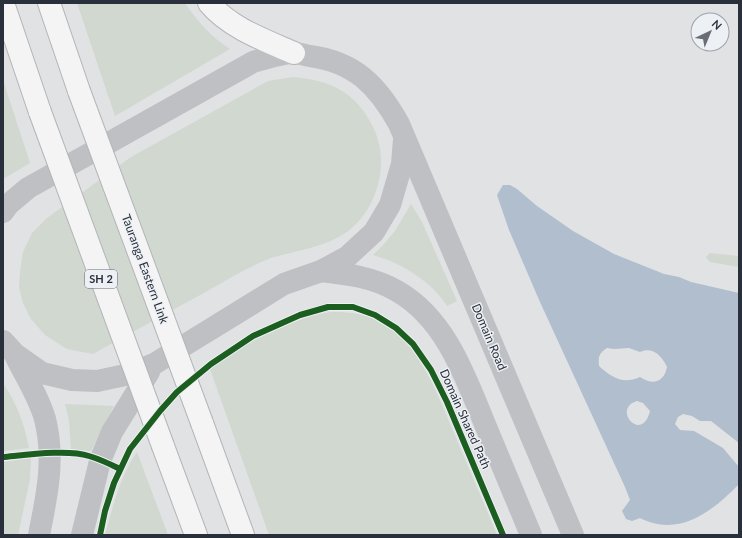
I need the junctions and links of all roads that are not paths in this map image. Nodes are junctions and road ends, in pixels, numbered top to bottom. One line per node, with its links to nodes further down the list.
1 (3, 3): 12 (highway, SH 2, bridge)
2 (48, 3): 13 (highway, Tauranga Eastern Link, bridge)
3 (209, 3): 4 (highway)
4 (294, 53): 5 (main road, Domain Road); 6 (main road, Domain Road)
5 (404, 139): 7 (main road); 15 (main road, Domain Road)
6 (3, 212)
7 (321, 271): 9 (main road); 14 (main road)
8 (9, 347): 9 (main road); 10 (main road)
9 (154, 364): 11 (main road)
10 (39, 535)
11 (82, 535)
12 (196, 535)
13 (243, 535)
14 (531, 535)
15 (573, 535)

